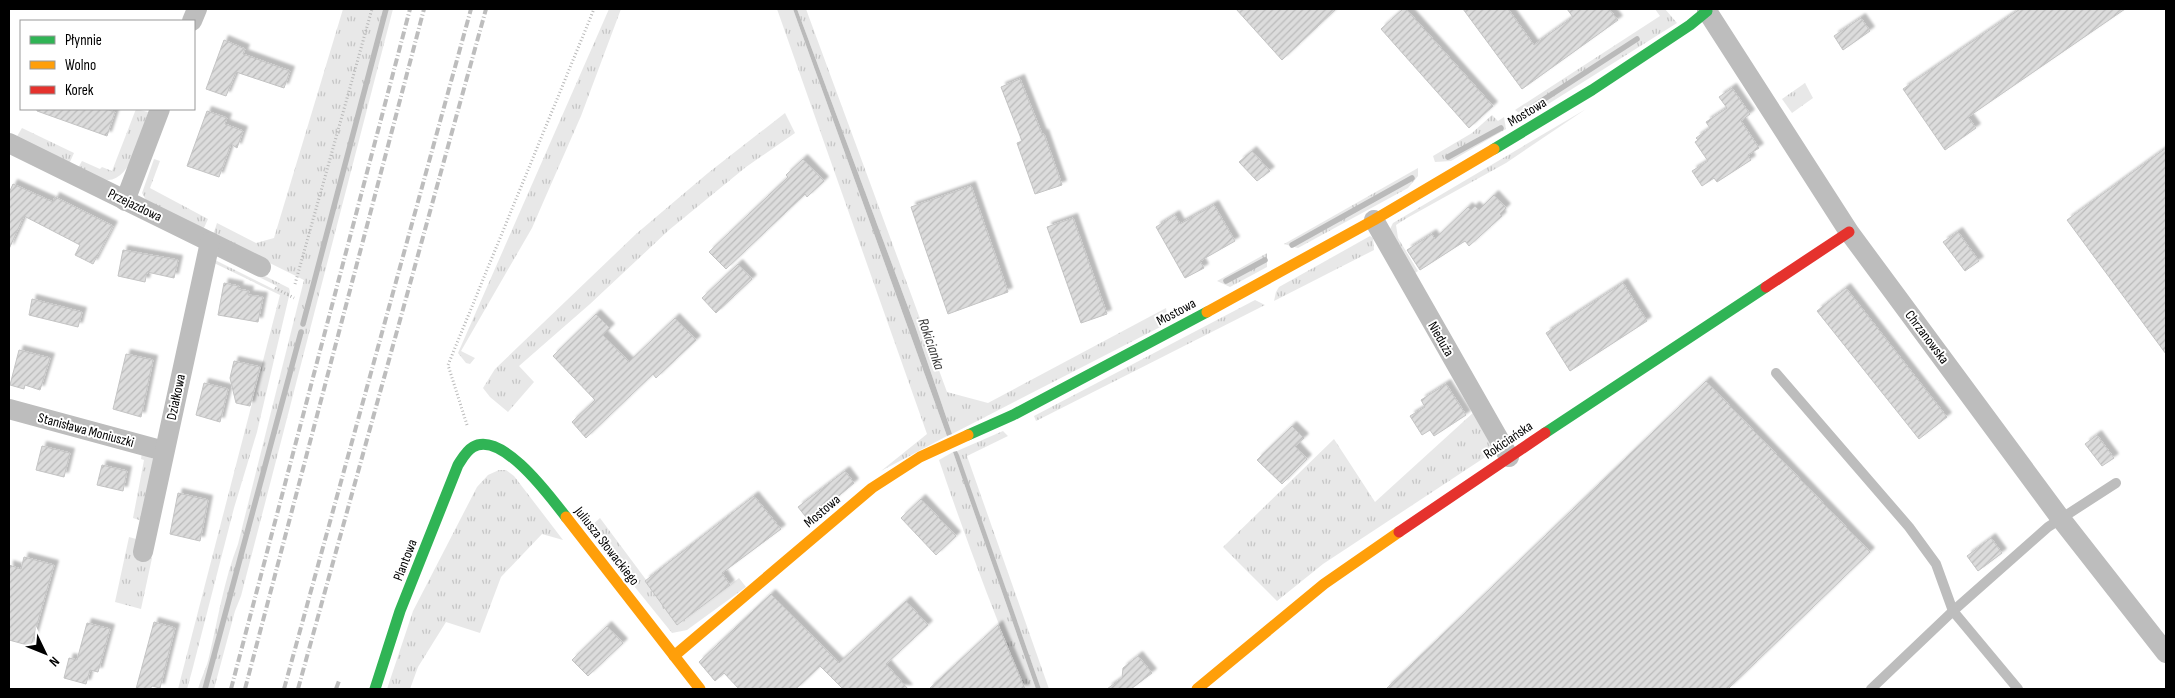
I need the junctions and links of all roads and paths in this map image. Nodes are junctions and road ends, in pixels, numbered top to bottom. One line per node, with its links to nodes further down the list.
1 (372, 9): 11 (path)
2 (594, 9): 16 (path)
3 (1706, 10): 7 (street, Mostowa); 8 (street, Chrzanowska)
4 (160, 110): 6 (street)
5 (9, 143): 6 (street, Przejazdowa)
6 (125, 201): 9 (street, Przejazdowa)
7 (1374, 220): 18 (street, Nieduża); 24 (street, Mostowa)
8 (1848, 232): 18 (street, Rokiciańska); 20 (street, Chrzanowska)
9 (210, 242): 10 (street, Przejazdowa); 17 (street, Działkowa)
10 (261, 267)
11 (295, 284)
12 (275, 288): 13 (path)
13 (294, 298)
14 (1776, 373): 22 (lane)
15 (9, 409): 17 (street, Stanisława Moniuszki)
16 (473, 447): 24 (street, Juliusza Słowackiego); 25 (street, Plantowa)
17 (164, 451): 21 (street, Działkowa)
18 (1509, 457): 27 (street, Rokiciańska)
19 (2116, 482): 20 (lane)
20 (2061, 519): 22 (lane); 23 (street, Chrzanowska)
21 (143, 552)
22 (1953, 611): 28 (lane); 29 (lane)
23 (2166, 653)
24 (674, 656): 26 (street, Juliusza Słowackiego)
25 (375, 689)
26 (700, 689)
27 (1197, 689)
28 (1871, 689)
29 (2018, 689)

